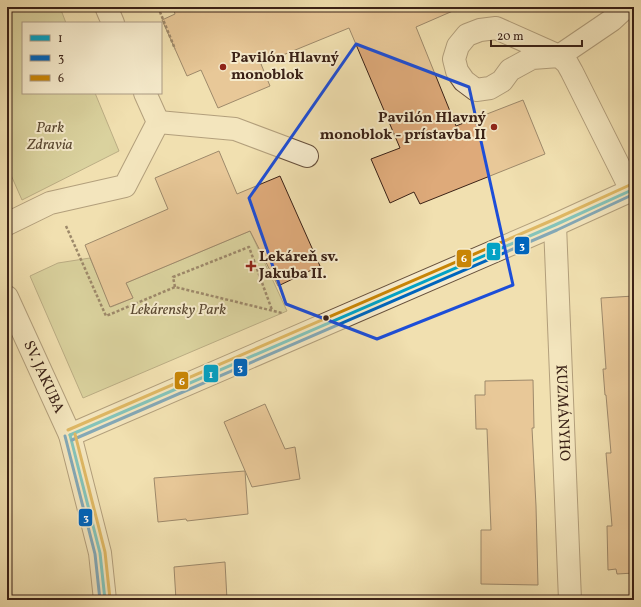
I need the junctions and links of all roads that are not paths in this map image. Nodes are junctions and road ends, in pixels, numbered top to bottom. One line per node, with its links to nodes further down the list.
1 (109, 7): 3 (street)
2 (626, 7): 7 (street)
3 (113, 22)
4 (145, 94): 5 (street)
5 (158, 122): 6 (street); 8 (street)
6 (307, 156)
7 (632, 190): 9 (street)
8 (7, 224)
9 (555, 225): 11 (street); 13 (street, KUZMÁNYHO)
10 (7, 297): 11 (street, SV. JAKUBA)
11 (70, 435): 12 (street, SV. JAKUBA)
12 (105, 600)
13 (570, 600)

